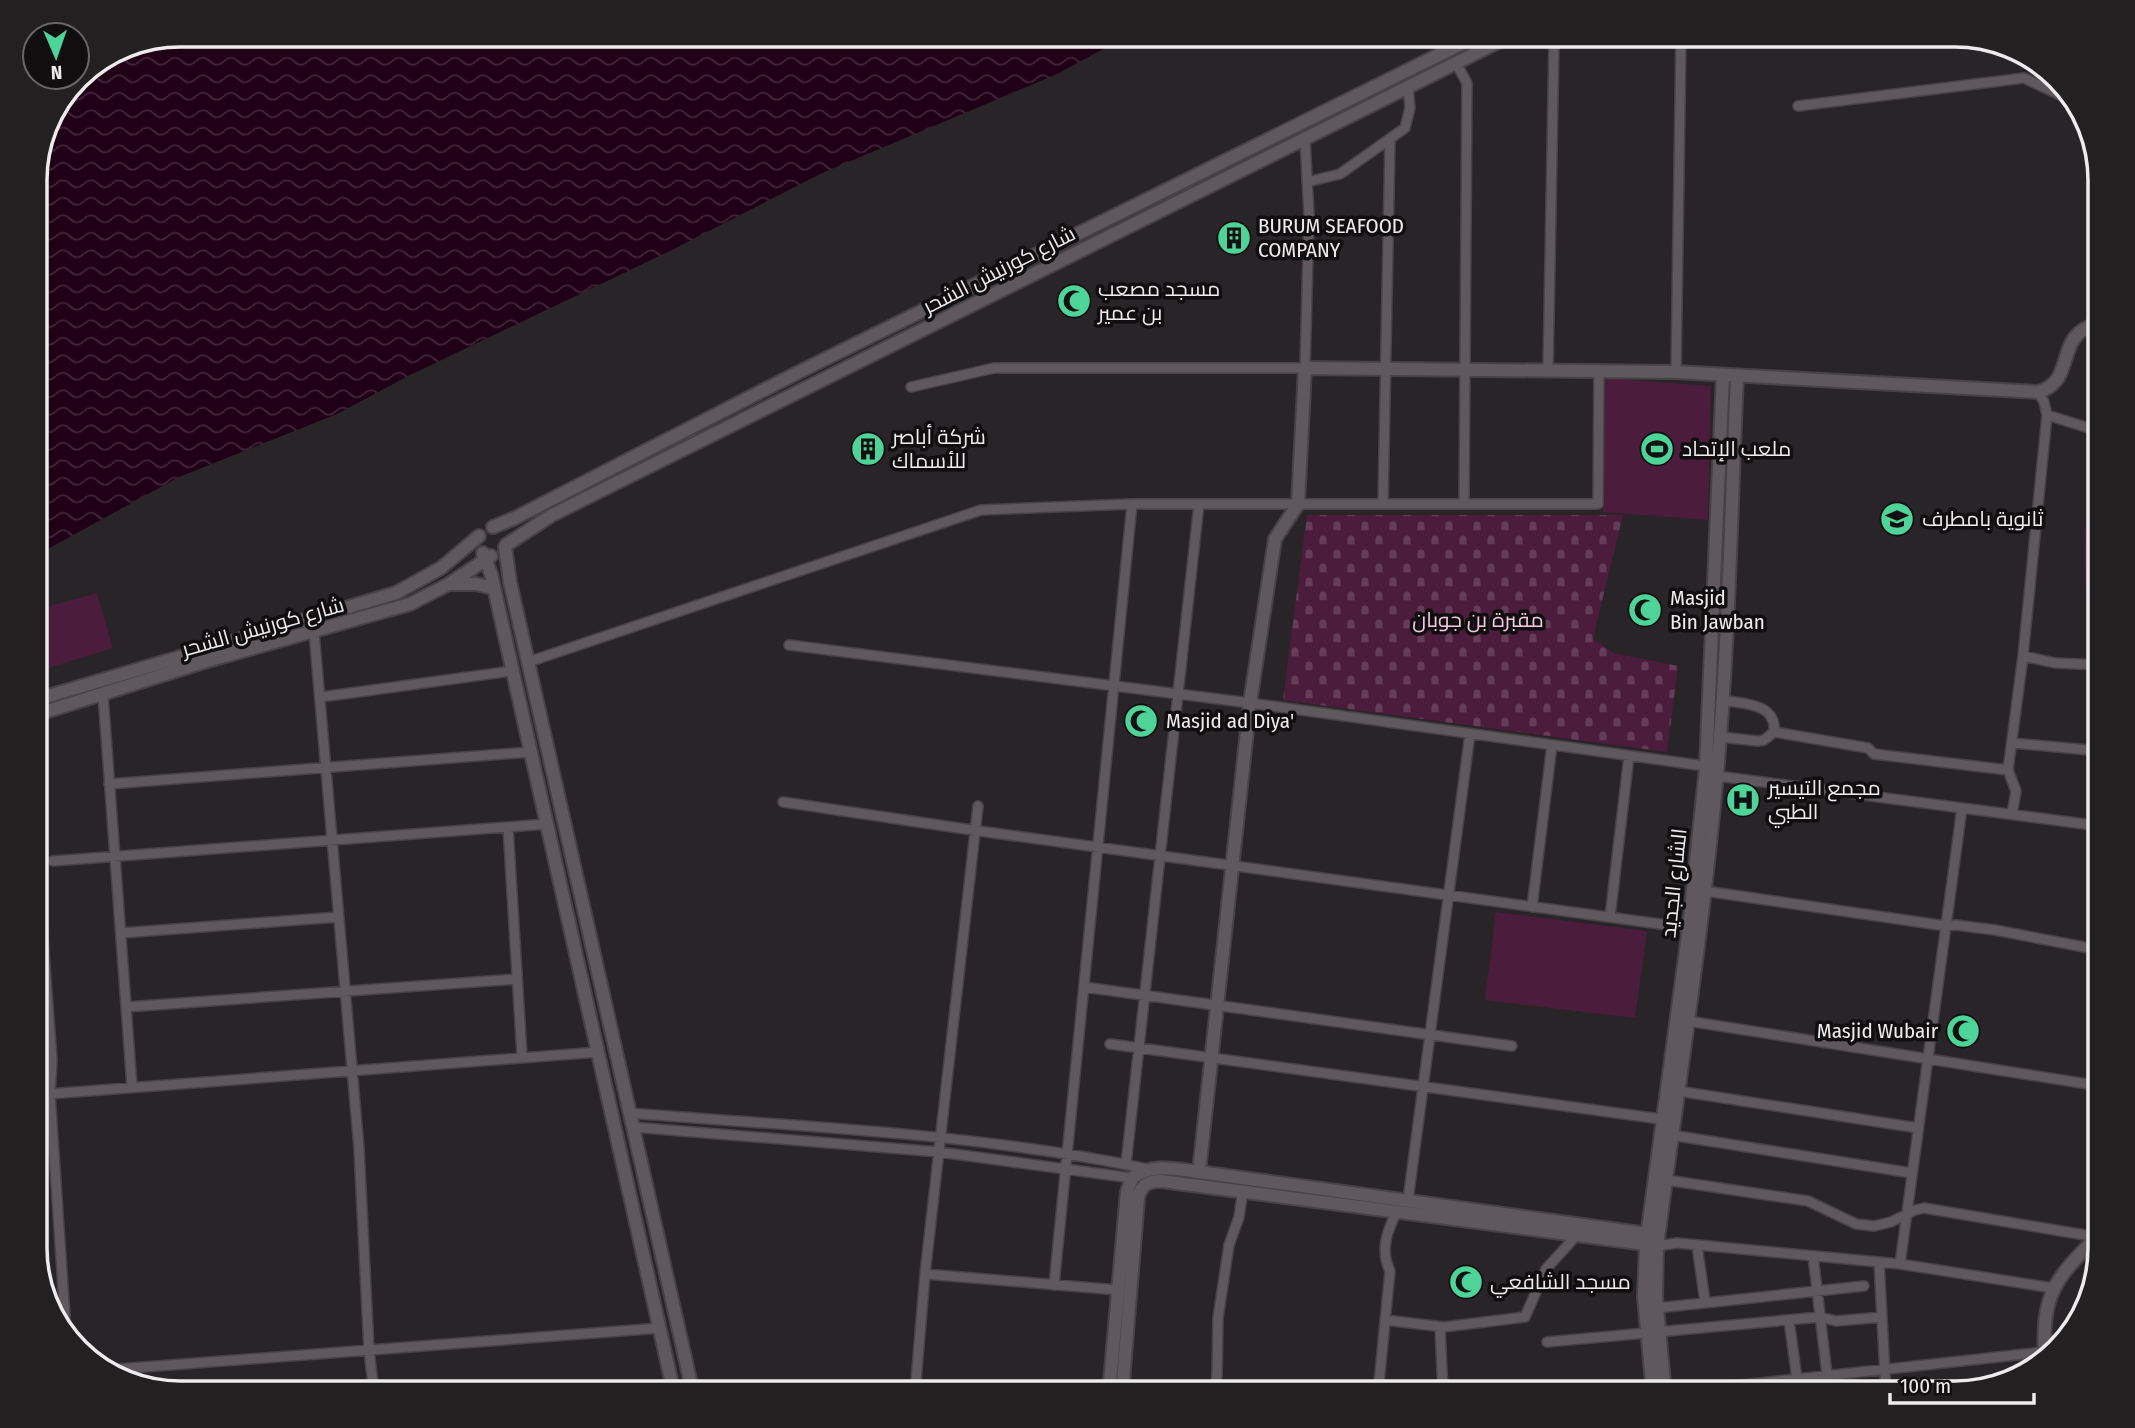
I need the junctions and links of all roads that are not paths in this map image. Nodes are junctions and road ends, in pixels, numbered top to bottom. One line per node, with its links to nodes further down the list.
1 (1455, 47): 12 (street, شارع كورنيش الشحر)
2 (1487, 47): 5 (street, شارع كورنيش الشحر)
3 (1554, 47): 21 (street)
4 (1681, 47): 23 (street)
5 (1456, 63): 6 (street, شارع كورنيش الشحر); 20 (street)
6 (1408, 87): 9 (street, شارع كورنيش الشحر); 10 (street)
7 (2055, 93): 8 (street)
8 (1798, 106)
9 (1305, 139): 11 (street); 13 (street, شارع كورنيش الشحر)
10 (1390, 139): 11 (street); 19 (street)
11 (1307, 182): 17 (street)
12 (1145, 199): 13 (street); 18 (street, شارع كورنيش الشحر)
13 (1153, 215): 26 (street, شارع كورنيش الشحر)
14 (2088, 327): 15 (street)
15 (2082, 329): 16 (street); 28 (street)
16 (2088, 332)
17 (1306, 368): 19 (street); 27 (street); 33 (street)
18 (804, 369): 26 (street); 36 (street, شارع كورنيش الشحر)
19 (1385, 369): 20 (street); 34 (street)
20 (1465, 370): 21 (street); 35 (street)
21 (1548, 370): 22 (street)
22 (1599, 371): 23 (street); 35 (street)
23 (1676, 372): 24 (street)
24 (1723, 374): 25 (street); 66 (street, الشارع الجديد)
25 (1737, 376): 28 (street); 54 (street, الشارع الجديد)
26 (815, 384): 38 (street, شارع كورنيش الشحر)
27 (911, 387)
28 (2038, 392): 29 (street)
29 (2047, 415): 30 (street); 45 (street)
30 (2088, 428)
31 (1132, 504): 32 (street); 46 (street); 49 (street)
32 (1199, 504): 33 (street); 50 (street)
33 (1298, 504): 34 (street); 55 (street)
34 (1383, 504): 35 (street)
35 (1464, 504)
36 (493, 527): 37 (street); 38 (street)
37 (479, 536): 39 (street); 44 (street, شارع كورنيش الشحر)
38 (506, 546): 39 (street); 46 (street)
39 (487, 556): 40 (street, شارع كورنيش الشحر); 41 (street)
40 (449, 584): 41 (street); 42 (street, شارع كورنيش الشحر)
41 (494, 589): 48 (street)
42 (314, 632): 44 (street, شارع كورنيش الشحر); 53 (street)
43 (789, 645): 49 (street)
44 (205, 656): 51 (street, شارع كورنيش الشحر); 52 (street, شارع كورنيش الشحر)
45 (2023, 656): 47 (street); 60 (street)
46 (528, 662): 115 (street)
47 (2088, 664)
48 (512, 671): 53 (street); 63 (street)
49 (1114, 686): 50 (street); 78 (street)
50 (1178, 694): 55 (street); 80 (street)
51 (103, 695): 56 (street, شارع كورنيش الشحر); 68 (street)
52 (48, 697)
53 (321, 697): 65 (street)
54 (1722, 701): 57 (street); 59 (street, الشارع الجديد)
55 (1250, 703): 58 (street); 82 (street)
56 (48, 711)
57 (1774, 732): 59 (street); 67 (street)
58 (1469, 734): 61 (street); 84 (street)
59 (1720, 737): 66 (street, الشارع الجديد)
60 (2012, 743): 62 (street); 67 (street)
61 (1552, 745): 64 (street); 85 (street)
62 (2088, 750)
63 (530, 752): 65 (street); 73 (street)
64 (1629, 756): 66 (street); 87 (street)
65 (327, 768): 68 (street); 77 (street)
66 (1713, 770): 71 (street); 83 (street, الشارع الجديد); 89 (street, الشارع الجديد)
67 (2008, 770): 72 (street)
68 (109, 784): 79 (street)
69 (783, 802): 76 (street)
70 (978, 806): 76 (street)
71 (1962, 808): 72 (street); 88 (street)
72 (2012, 814): 74 (street)
73 (547, 824): 75 (street); 104 (street)
74 (2088, 824)
75 (508, 827): 77 (street); 92 (street)
76 (975, 830): 78 (street); 120 (street)
77 (332, 842): 79 (street); 86 (street)
78 (1097, 847): 80 (street); 93 (street)
79 (115, 856): 81 (street); 90 (street)
80 (1161, 856): 82 (street); 95 (street)
81 (53, 861)
82 (1233, 867): 84 (street); 96 (street)
83 (1705, 891): 88 (street); 99 (street, الشارع الجديد)
84 (1448, 895): 85 (street); 100 (street)
85 (1532, 907): 87 (street)
86 (339, 917): 90 (street); 94 (street)
87 (1610, 917): 89 (street)
88 (1946, 926): 91 (street); 107 (street)
89 (1689, 928): 116 (street, الشارع الجديد)
90 (121, 933): 97 (street)
91 (2088, 948)
92 (517, 979): 94 (street); 105 (street)
93 (1084, 987): 95 (street); 122 (street)
94 (345, 991): 97 (street); 108 (street)
95 (1146, 995): 96 (street); 103 (street)
96 (1217, 1005): 100 (street); 106 (street)
97 (126, 1007): 110 (street)
98 (48, 1013): 114 (street)
99 (1688, 1021): 107 (street); 113 (street, الشارع الجديد)
100 (1430, 1034): 102 (street); 111 (street)
101 (1110, 1045): 103 (street)
102 (1512, 1046)
103 (1140, 1049): 106 (street); 123 (street)
104 (599, 1052): 105 (street); 149 (street)
105 (522, 1056): 108 (street)
106 (1211, 1059): 111 (street); 126 (street)
107 (1927, 1059): 109 (street); 118 (street)
108 (351, 1070): 110 (street); 162 (street)
109 (2088, 1084)
110 (132, 1087): 114 (street)
111 (1422, 1088): 116 (street); 131 (street)
112 (48, 1089): 114 (street)
113 (1678, 1091): 116 (street, الشارع الجديد); 118 (street)
114 (50, 1094): 152 (street)
115 (629, 1113): 117 (street); 120 (street)
116 (1668, 1120): 119 (street, الشارع الجديد); 136 (street, الشارع الجديد)
117 (632, 1127): 121 (street); 147 (street)
118 (1918, 1128): 127 (street)
119 (1671, 1135): 127 (street); 129 (street, الشارع الجديد)
120 (940, 1138): 121 (street); 122 (street)
121 (939, 1152): 124 (street); 142 (street)
122 (1067, 1154): 123 (street); 124 (street)
123 (1126, 1164): 125 (street)
124 (1065, 1168): 128 (street); 143 (street)
125 (1149, 1169): 126 (street); 128 (street)
126 (1199, 1172): 131 (street)
127 (1912, 1172): 133 (street)
128 (1132, 1178): 146 (street)
129 (1666, 1180): 133 (street); 136 (street, الشارع الجديد)
130 (1242, 1190): 132 (street); 173 (street); 174 (street)
131 (1408, 1200): 136 (street)
132 (1397, 1211): 135 (street); 155 (street)
133 (1907, 1215): 134 (street); 141 (street)
134 (2088, 1234)
135 (1576, 1236): 136 (street); 157 (street)
136 (1652, 1240): 137 (street); 151 (street, الشارع الجديد); 159 (street, الشارع الجديد)
137 (1696, 1245): 139 (street); 150 (street)
138 (2088, 1248): 145 (street)
139 (1813, 1256): 140 (street); 148 (street)
140 (1879, 1262): 141 (street); 154 (street)
141 (1900, 1264): 145 (street)
142 (925, 1274): 143 (street); 171 (street)
143 (1054, 1285): 146 (street)
144 (1864, 1286): 148 (street)
145 (2053, 1288): 161 (street)
146 (1118, 1290): 172 (street)
147 (670, 1291): 149 (street); 170 (street)
148 (1817, 1291): 150 (street); 153 (street)
149 (653, 1294): 158 (street)
150 (1704, 1302): 151 (street)
151 (1657, 1308): 159 (street, الشارع الجديد)
152 (65, 1314)
153 (1820, 1317): 154 (street); 156 (street); 166 (street)
154 (1882, 1317): 165 (street)
155 (1385, 1320): 157 (street); 175 (street)
156 (1789, 1320): 159 (street); 167 (street)
157 (1440, 1327): 176 (street)
158 (661, 1328): 162 (street); 169 (street)
159 (1653, 1332): 160 (street); 177 (street, الشارع الجديد); 178 (street, الشارع الجديد)
160 (1547, 1342)
161 (2044, 1346)
162 (369, 1350): 164 (street); 168 (street)
163 (2032, 1355): 165 (street)
164 (125, 1368)
165 (1885, 1369): 166 (street); 181 (street)
166 (1827, 1374): 167 (street); 180 (street)
167 (1797, 1380): 179 (street)
168 (373, 1381)
169 (672, 1381)
170 (690, 1381)
171 (916, 1381)
172 (1110, 1381)
173 (1123, 1381)
174 (1216, 1381)
175 (1379, 1381)
176 (1442, 1381)
177 (1653, 1381)
178 (1664, 1381)
179 (1787, 1381)
180 (1827, 1381)
181 (1886, 1381)

